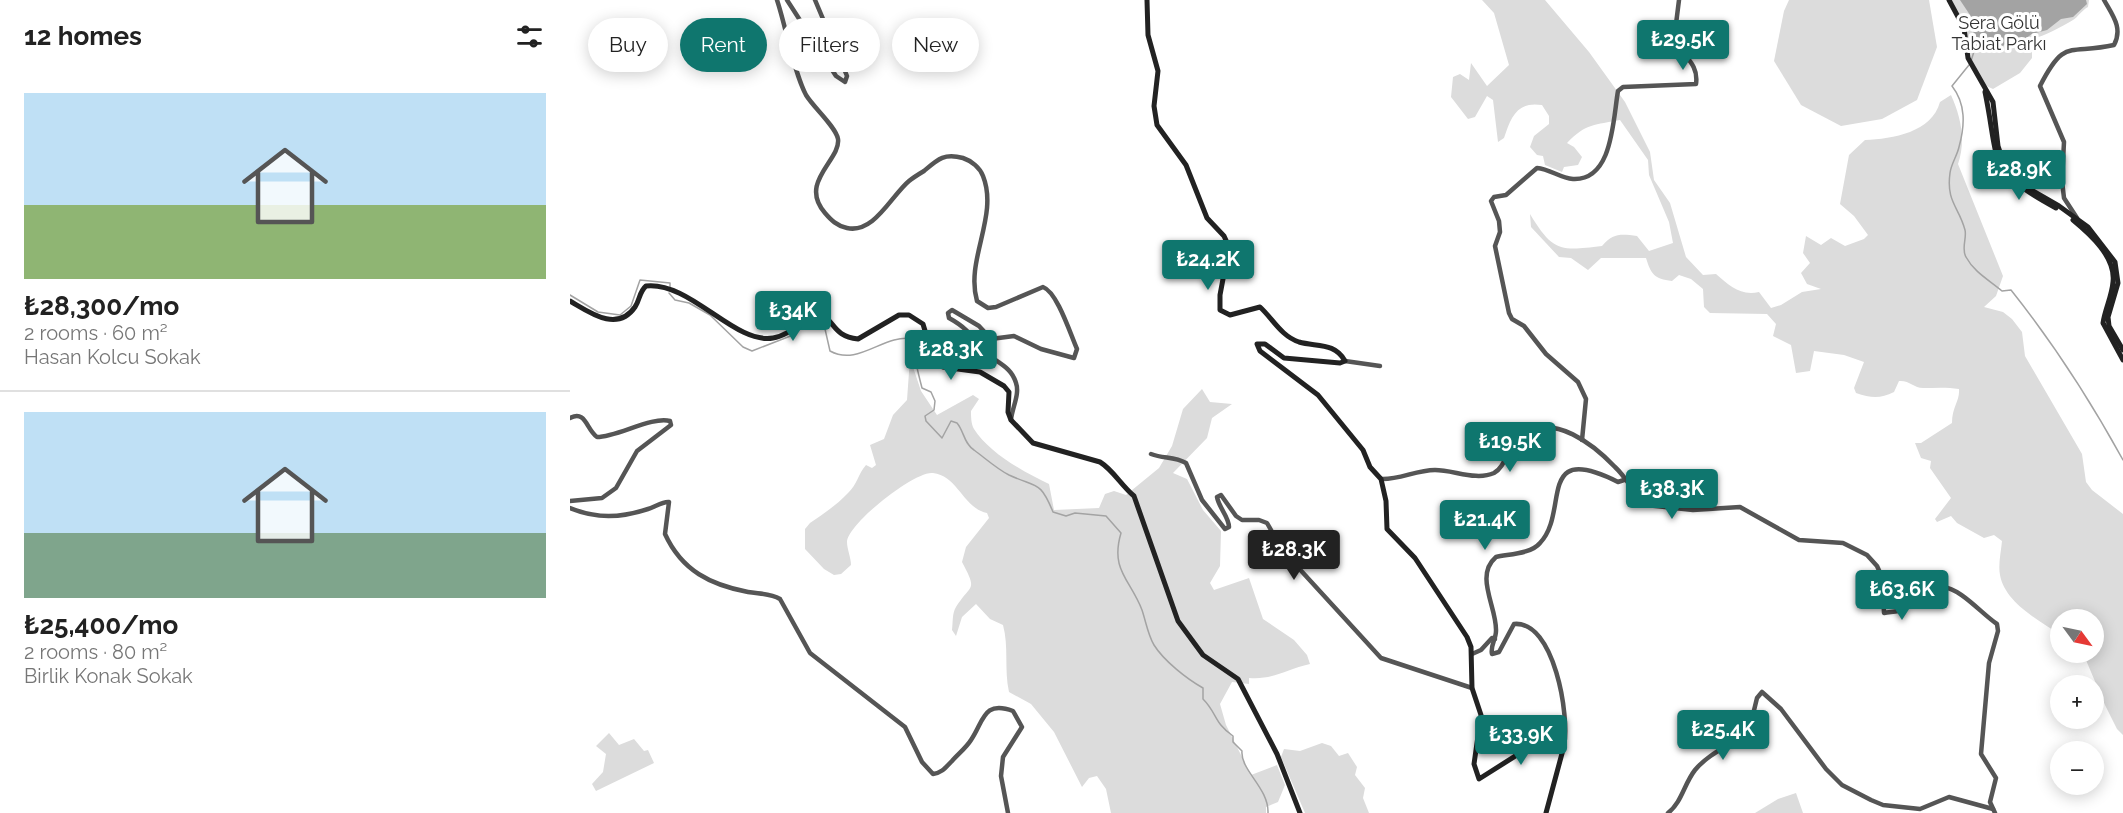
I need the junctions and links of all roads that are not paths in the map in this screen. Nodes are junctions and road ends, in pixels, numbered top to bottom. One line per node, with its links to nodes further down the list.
1 (777, 0): 17 (street)
2 (787, 0): 3 (street)
3 (815, 0)
4 (1147, 0): 14 (main road)
5 (1679, 0): 18 (street)
6 (1949, 0): 8 (main road)
7 (2104, 0): 9 (street)
8 (1983, 85): 9 (main road); 10 (main road)
9 (2080, 221): 10 (street); 12 (main road)
10 (2083, 228): 13 (main road)
11 (570, 301): 17 (main road)
12 (2123, 350)
13 (2123, 360)
14 (1345, 361): 15 (street); 20 (main road)
15 (1380, 366)
16 (570, 418): 22 (street)
17 (1011, 420): 30 (main road)
18 (1582, 440): 20 (street); 21 (street)
19 (1151, 454): 26 (street)
20 (1381, 479): 25 (main road)
21 (1624, 480): 24 (street); 28 (street)
22 (570, 501)
23 (570, 508): 29 (street)
24 (1495, 639): 25 (street); 27 (street)
25 (1472, 654): 26 (main road)
26 (1472, 688): 27 (main road)
27 (1564, 746): 31 (main road)
28 (1994, 811): 32 (street)
29 (1008, 813)
30 (1300, 813)
31 (1546, 813)
32 (1668, 813)

